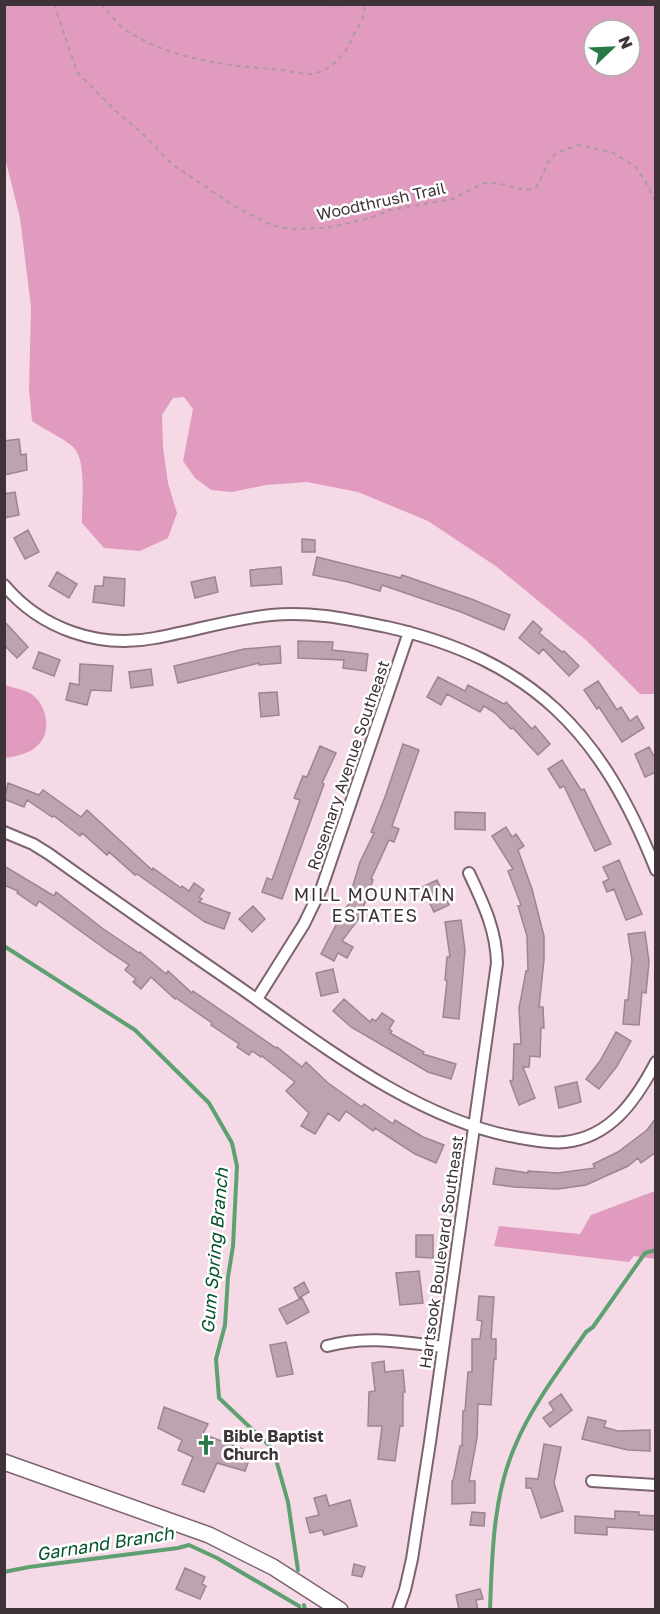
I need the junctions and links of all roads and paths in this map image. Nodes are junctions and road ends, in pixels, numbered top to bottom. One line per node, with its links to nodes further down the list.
1 (54, 4): 6 (path, Woodthrush Trail)
2 (101, 4): 5 (path)
3 (330, 4): 4 (path)
4 (344, 4)
5 (364, 4)
6 (656, 204)
7 (4, 585): 8 (street)
8 (409, 632): 10 (street); 12 (street, Rosemary Avenue Southeast)
9 (4, 832): 12 (street, Hartsook Boulevard Southeast)
10 (656, 870)
11 (469, 873): 14 (street)
12 (257, 999): 14 (street, Hartsook Boulevard Southeast)
13 (656, 1062): 14 (street)
14 (474, 1126): 16 (street, Hartsook Boulevard Southeast)
15 (327, 1346): 16 (street)
16 (443, 1347): 21 (street, Hartsook Boulevard Southeast)
17 (4, 1462): 20 (street)
18 (592, 1481): 19 (street)
19 (656, 1485)
20 (340, 1610)
21 (398, 1610)

